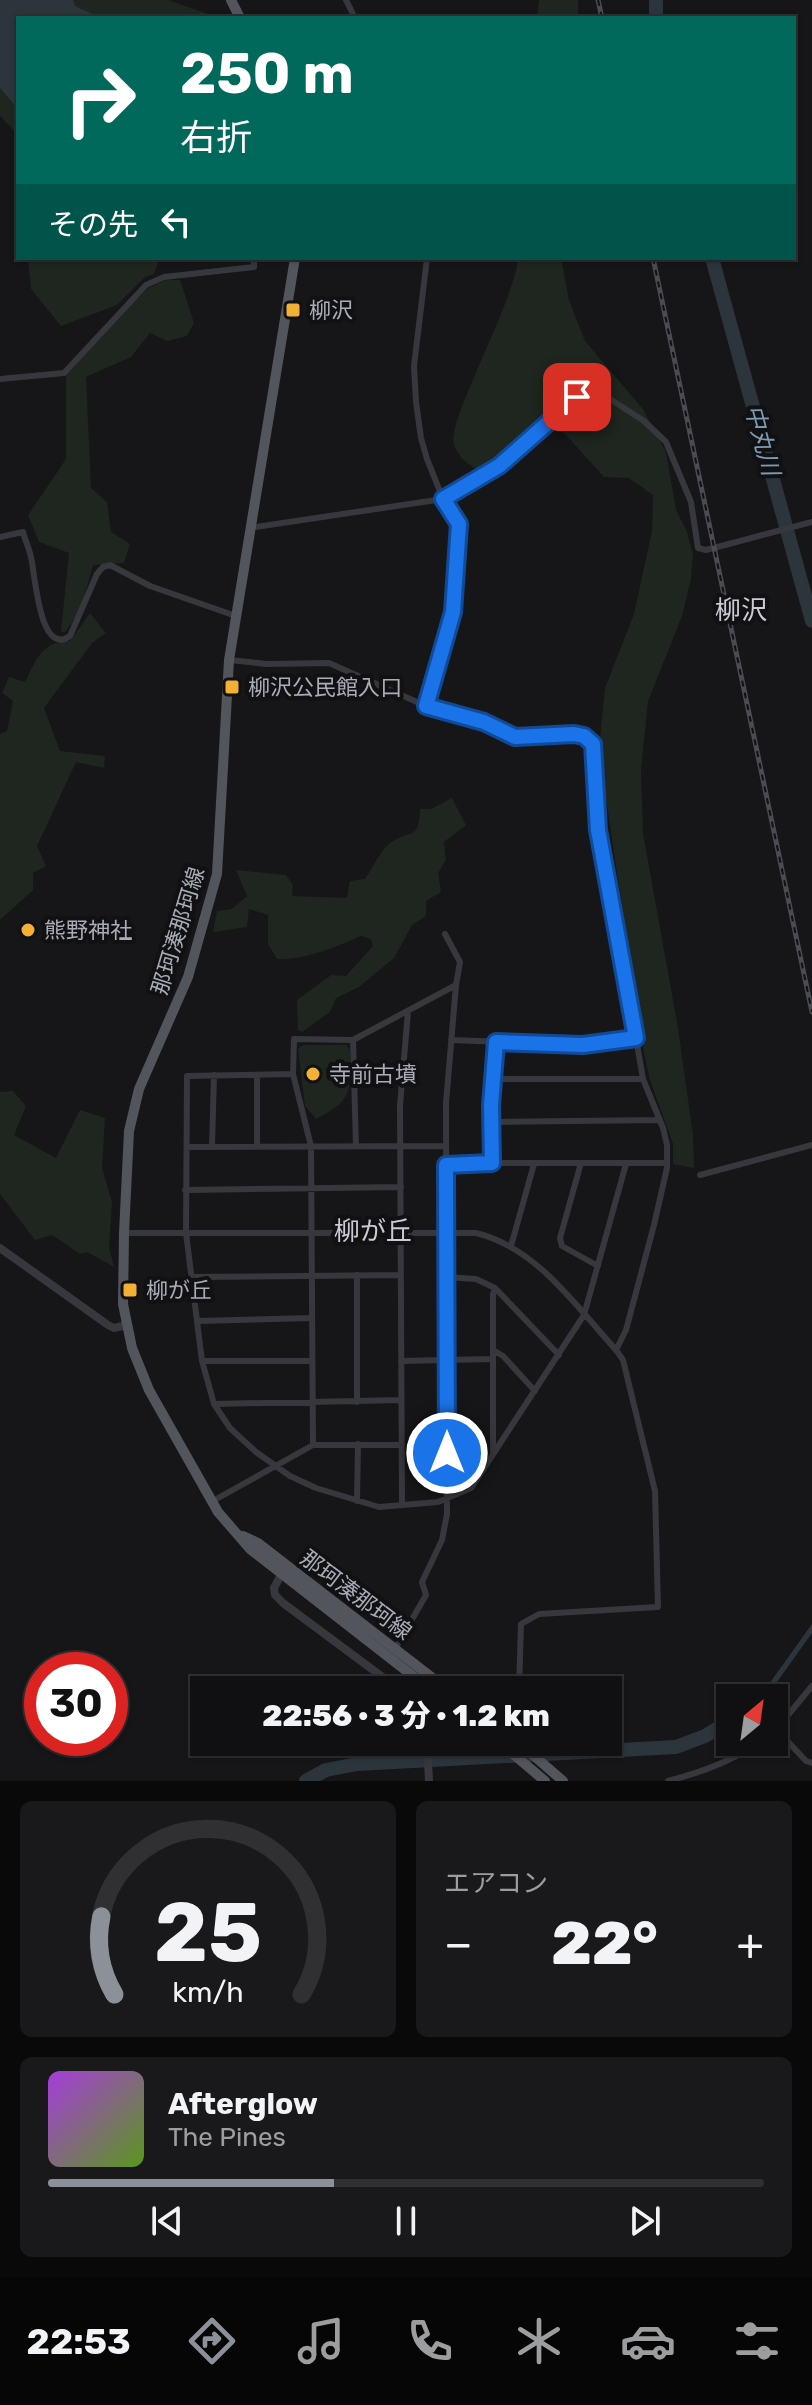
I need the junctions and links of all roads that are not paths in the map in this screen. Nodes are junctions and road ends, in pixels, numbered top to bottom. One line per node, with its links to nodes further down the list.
1 (254, 260): 4 (street)
2 (295, 260): 7 (main road, 那珂湊那珂線)
3 (427, 260): 5 (street)
4 (0, 379)
5 (443, 499): 6 (street); 7 (street); 11 (street)
6 (810, 522)
7 (249, 528): 9 (main road, 那珂湊那珂線)
8 (0, 537): 9 (street)
9 (236, 616): 10 (main road, 那珂湊那珂線)
10 (229, 660): 11 (street); 46 (main road, 那珂湊那珂線)
11 (426, 706): 15 (street)
12 (445, 934): 13 (street)
13 (456, 985): 14 (street); 17 (street)
14 (408, 1011): 16 (street); 26 (street)
15 (636, 1038): 18 (street); 23 (street)
16 (353, 1040): 19 (street); 31 (street)
17 (451, 1040): 18 (street); 32 (street)
18 (496, 1042): 22 (street)
19 (293, 1074): 21 (street); 30 (street)
20 (214, 1075): 21 (street); 28 (street); 33 (street)
21 (257, 1075): 29 (street)
22 (494, 1079): 23 (street); 25 (street)
23 (643, 1079): 24 (street)
24 (659, 1120): 25 (street); 36 (street)
25 (492, 1122): 34 (street)
26 (401, 1145): 31 (street); 32 (street); 41 (street)
27 (812, 1145): 40 (street)
28 (212, 1146): 29 (street); 33 (street)
29 (257, 1146): 30 (street)
30 (311, 1146): 31 (street); 42 (street)
31 (356, 1146)
32 (445, 1146): 39 (street)
33 (187, 1147): 43 (street)
34 (492, 1163): 37 (street); 39 (street)
35 (581, 1163): 37 (street); 38 (street); 51 (street)
36 (667, 1163): 38 (street); 63 (street)
37 (534, 1164): 49 (street)
38 (626, 1164): 51 (street)
39 (446, 1165): 45 (street)
40 (700, 1175)
41 (401, 1187): 42 (street); 44 (street)
42 (311, 1188): 43 (street); 48 (street)
43 (185, 1190): 47 (street)
44 (400, 1232): 45 (street); 48 (street); 53 (street)
45 (446, 1232): 49 (street); 56 (street)
46 (124, 1233): 47 (street); 61 (main road, 那珂湊那珂線)
47 (186, 1233): 48 (street); 55 (street)
48 (311, 1234): 54 (street)
49 (511, 1246): 58 (street)
50 (0, 1248): 61 (street)
51 (598, 1266): 58 (street)
52 (357, 1275): 53 (street); 54 (street); 72 (street)
53 (400, 1275): 69 (street)
54 (312, 1276): 55 (street); 59 (street)
55 (192, 1277): 60 (street)
56 (447, 1277): 57 (street); 66 (street)
57 (495, 1288): 62 (street); 64 (street)
58 (584, 1315): 63 (street); 64 (street)
59 (310, 1318): 60 (street); 68 (street)
60 (198, 1321): 67 (street)
61 (127, 1325): 82 (main road, 那珂湊那珂線)
62 (493, 1350): 65 (street); 70 (street)
63 (616, 1350): 90 (street)
64 (559, 1355): 70 (street)
65 (492, 1359): 66 (street); 78 (street)
66 (447, 1360): 69 (street); 80 (street)
67 (202, 1361): 68 (street); 74 (street)
68 (311, 1361): 73 (street)
69 (401, 1361): 71 (street)
70 (535, 1391): 78 (street)
71 (401, 1400): 72 (street); 77 (street)
72 (357, 1402): 73 (street)
73 (312, 1403): 74 (street); 76 (street)
74 (214, 1404): 79 (street)
75 (358, 1444): 76 (street); 77 (street); 81 (street)
76 (313, 1445): 79 (street)
77 (402, 1445): 83 (street)
78 (493, 1452): 80 (street)
79 (276, 1467): 81 (street); 82 (street)
80 (447, 1499): 83 (street); 86 (street)
81 (357, 1501): 83 (street)
82 (211, 1502): 84 (main road, 那珂湊那珂線)
83 (402, 1504)
84 (238, 1533): 85 (main road, 那珂湊那珂線); 86 (main road, 那珂湊那珂線)
85 (281, 1575): 87 (street); 88 (main road, 那珂湊那珂線)
86 (395, 1649): 89 (main road, 那珂湊那珂線)
87 (381, 1676)
88 (413, 1676)
89 (430, 1676)
90 (519, 1676)
91 (812, 1686): 92 (street)
92 (788, 1715)
93 (788, 1744): 98 (street)
94 (428, 1756): 101 (street)
95 (516, 1756): 100 (main road)
96 (534, 1756): 99 (main road)
97 (736, 1756): 102 (street)
98 (812, 1763)
99 (559, 1777)
100 (542, 1778)
101 (429, 1780)
102 (668, 1781)

